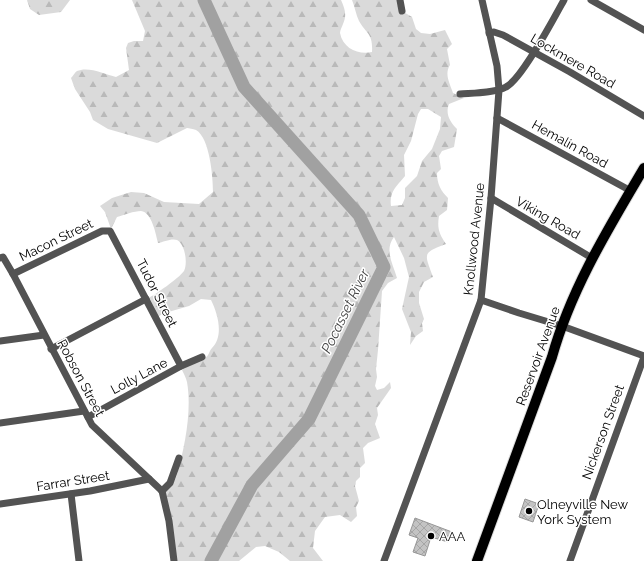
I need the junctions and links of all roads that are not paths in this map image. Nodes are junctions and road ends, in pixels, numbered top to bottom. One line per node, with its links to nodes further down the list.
1 (400, 0): 5 (street)
2 (482, 0): 7 (street, Knollwood Avenue)
3 (564, 0): 8 (street)
4 (591, 0): 6 (street)
5 (402, 11)
6 (644, 30)
7 (488, 33): 8 (street, Lockmere Road); 9 (street, Knollwood Avenue)
8 (534, 51): 9 (street); 11 (street, Lockmere Road)
9 (497, 90): 10 (street); 12 (street, Knollwood Avenue)
10 (460, 94)
11 (644, 116)
12 (497, 118): 14 (street, Hemalin Road); 15 (street, Knollwood Avenue)
13 (644, 168): 14 (main road, Reservoir Avenue)
14 (631, 191): 18 (main road, Reservoir Avenue)
15 (492, 198): 18 (street, Viking Road); 21 (street, Knollwood Avenue)
16 (110, 231): 19 (street, Macon Street); 20 (street, Tudor Street)
17 (1, 257): 19 (street, Robson Street)
18 (592, 258): 22 (main road, Reservoir Avenue)
19 (13, 274): 23 (street, Robson Street)
20 (146, 299): 25 (street); 28 (street, Tudor Street)
21 (481, 300): 22 (street); 38 (street, Knollwood Avenue)
22 (562, 326): 27 (street); 39 (main road, Reservoir Avenue)
23 (44, 335): 24 (street); 25 (street, Robson Street)
24 (0, 342)
25 (51, 349): 29 (street, Robson Street)
26 (202, 357): 28 (street, Lolly Lane)
27 (644, 357): 40 (street, Nickerson Street)
28 (181, 366): 29 (street, Lolly Lane)
29 (86, 414): 30 (street); 32 (street, Robson Street)
30 (0, 423)
31 (179, 458): 33 (street)
32 (149, 479): 33 (street, Robson Street); 34 (street, Farrar Street)
33 (162, 491): 37 (street)
34 (71, 494): 35 (street, Farrar Street); 36 (street)
35 (0, 504)
36 (79, 561)
37 (174, 561)
38 (384, 561)
39 (477, 561)
40 (570, 561)

